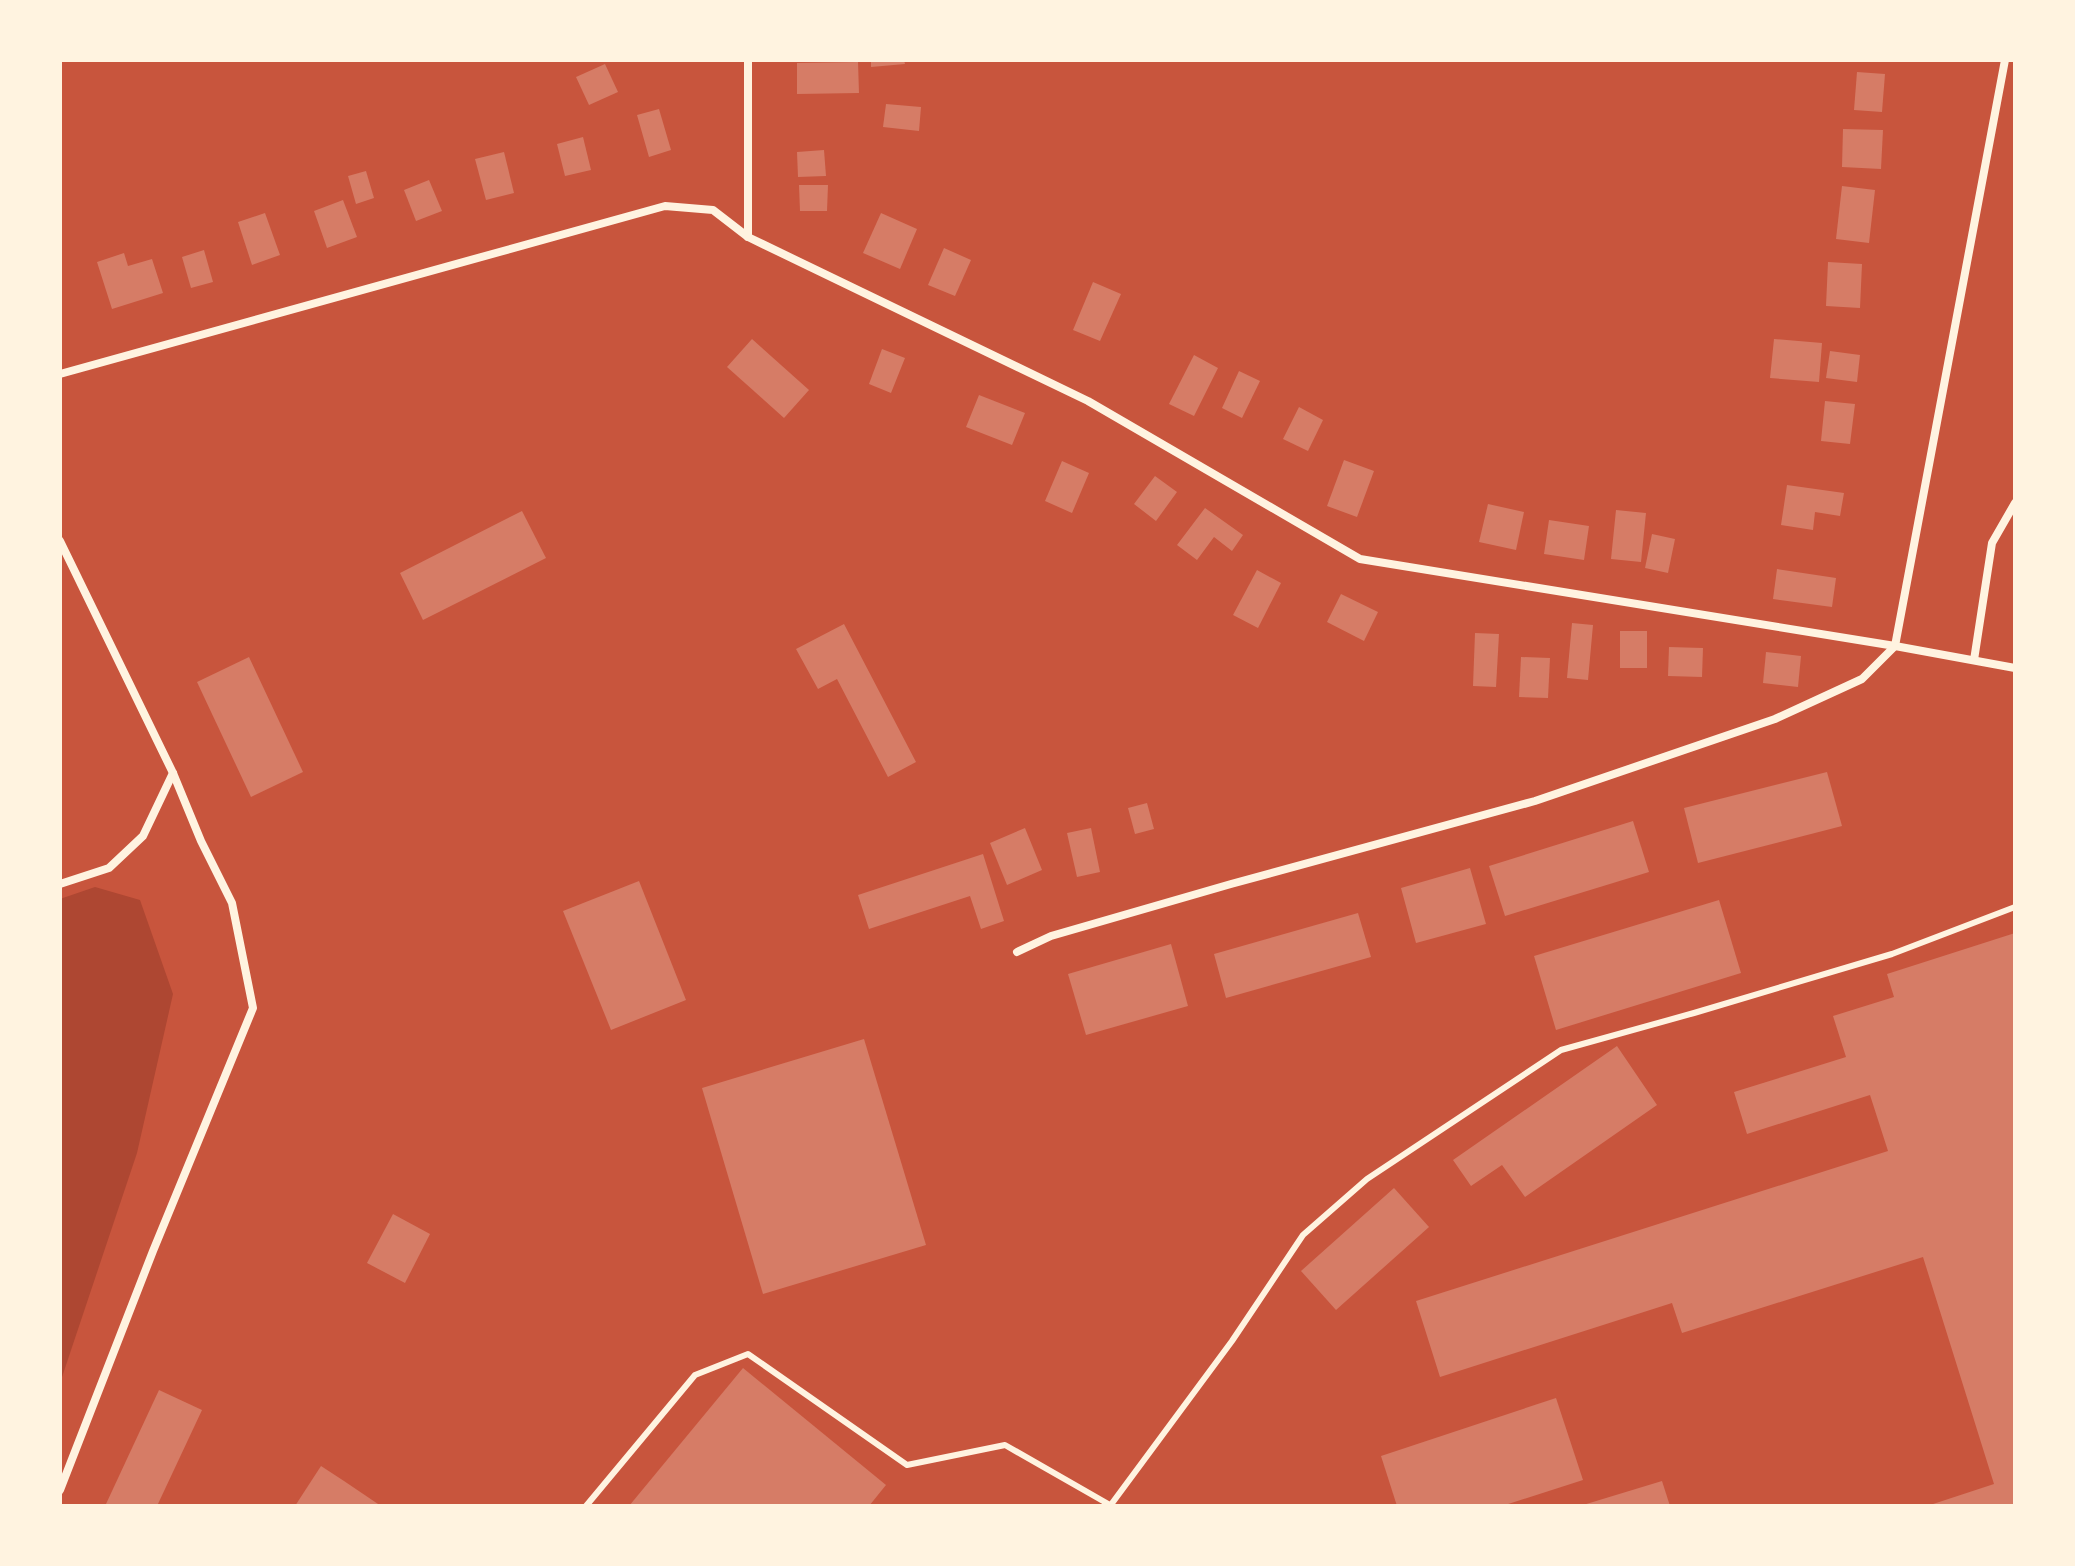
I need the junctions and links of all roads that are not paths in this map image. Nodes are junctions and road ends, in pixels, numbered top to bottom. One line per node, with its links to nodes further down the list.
1 (748, 60): 4 (street)
2 (2005, 63): 3 (street); 8 (street)
3 (2015, 68)
4 (748, 237): 5 (street); 8 (street)
5 (60, 374)
6 (2015, 503): 9 (street)
7 (60, 541): 11 (street)
8 (1895, 646): 9 (street); 14 (street)
9 (1974, 660): 10 (street)
10 (2015, 668)
11 (173, 773): 12 (street); 15 (street)
12 (60, 884)
13 (2015, 907): 17 (lane)
14 (1017, 952)
15 (60, 1490)
16 (586, 1506): 17 (lane)
17 (1110, 1506)

